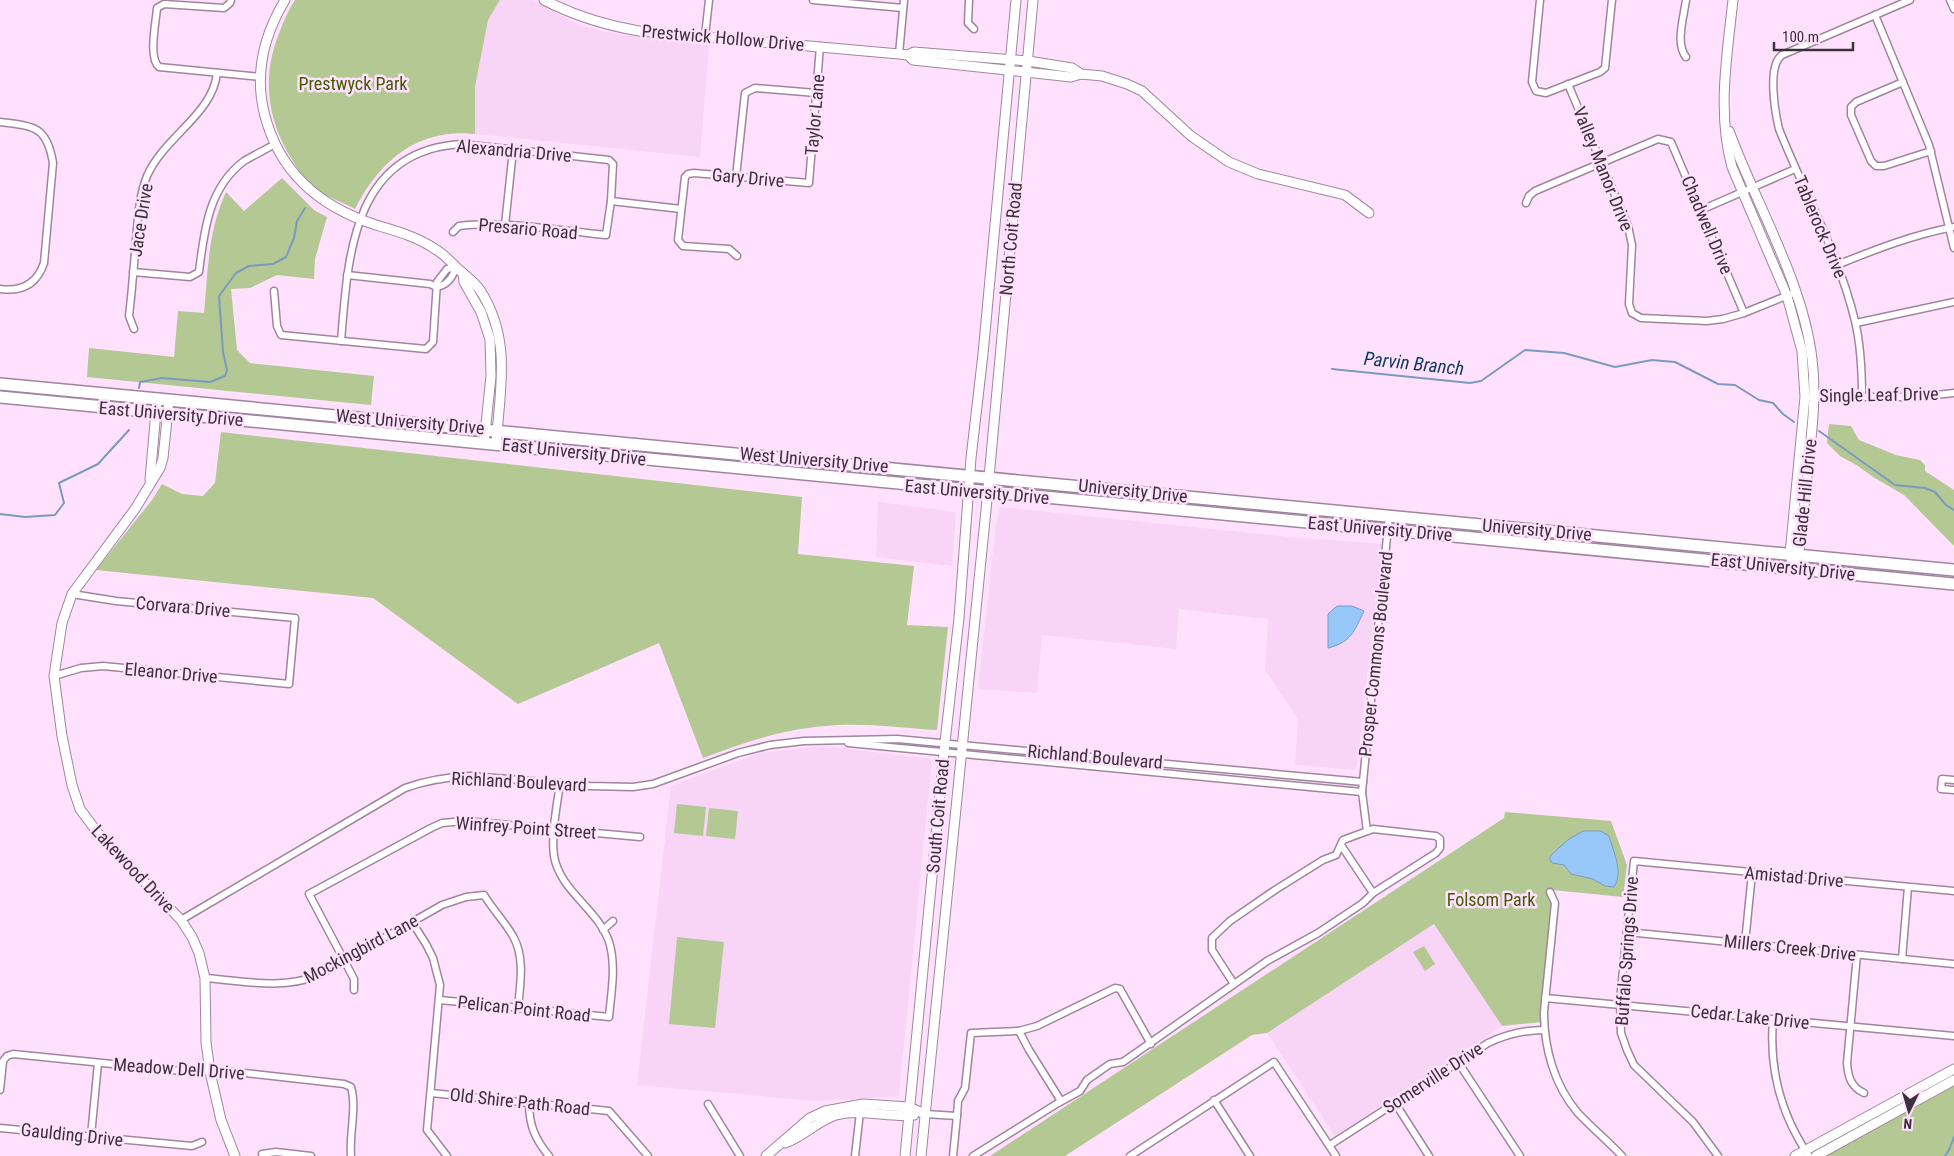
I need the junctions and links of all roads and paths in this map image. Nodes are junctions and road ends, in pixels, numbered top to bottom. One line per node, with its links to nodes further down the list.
1 (285, 0): 30 (street)
2 (544, 0): 20 (street, Prestwick Hollow Drive)
3 (709, 0): 20 (street)
4 (813, 0): 16 (street)
5 (904, 0): 16 (street)
6 (969, 0): 19 (street)
7 (1016, 0): 24 (street, North Coit Road)
8 (1033, 0): 25 (street, North Coit Road)
9 (1540, 0): 32 (street)
10 (1612, 0): 32 (street)
11 (1686, 0): 23 (street)
12 (1733, 0): 35 (street, Glade Hill Drive)
13 (1910, 0): 18 (street)
14 (1950, 0): 17 (street)
15 (230, 2): 28 (street)
16 (903, 8): 22 (street)
17 (1954, 9)
18 (1875, 15): 31 (street); 40 (street, Tablerock Drive)
19 (974, 30)
20 (705, 36): 21 (street, Prestwick Hollow Drive)
21 (820, 46): 22 (street, Prestwick Hollow Drive); 33 (street, Taylor Lane)
22 (903, 54): 24 (street, Prestwick Hollow Drive); 26 (street, Prestwick Hollow Drive)
23 (1686, 57)
24 (1011, 59): 25 (street, Prestwick Hollow Drive); 26 (street, North Coit Road)
25 (1028, 61): 27 (street, North Coit Road); 29 (street, Prestwick Hollow Drive)
26 (1010, 71): 27 (street, Prestwick Hollow Drive); 45 (street, North Coit Road)
27 (1026, 72): 29 (street, Prestwick Hollow Drive); 46 (street, North Coit Road)
28 (217, 73): 30 (street); 60 (street, Jace Drive)
29 (1081, 74): 51 (street, Prestwick Hollow Drive)
30 (261, 77): 36 (street)
31 (1903, 82): 38 (street); 38 (street)
32 (1568, 84): 39 (street, Valley Manor Drive)
33 (816, 93): 41 (street); 42 (street, Taylor Lane)
34 (0, 122): 63 (street)
35 (1726, 125): 43 (street, Glade Hill Drive); 44 (street, Glade Hill Drive)
36 (275, 144): 52 (street); 60 (street)
37 (513, 150): 47 (street, Alexandria Drive); 52 (street, Alexandria Drive); 53 (street)
38 (1931, 151): 54 (street)
39 (1602, 163): 48 (street); 50 (street, Chadwell Drive); 69 (street, Valley Manor Drive)
40 (1795, 169): 43 (street); 58 (street, Tablerock Drive)
41 (736, 177): 42 (street, Gary Drive); 49 (street, Gary Drive)
42 (809, 183)
43 (1752, 188): 44 (street); 65 (street, Glade Hill Drive)
44 (1742, 192): 50 (street); 65 (street, Glade Hill Drive)
45 (998, 198): 46 (street); 67 (street, North Coit Road)
46 (1014, 199): 68 (street, North Coit Road)
47 (611, 201): 49 (street); 53 (street, Presario Road)
48 (1526, 203)
49 (681, 209): 57 (street)
50 (1701, 210): 69 (street, Chadwell Drive)
51 (1369, 213)
52 (360, 219): 59 (street); 61 (street, Alexandria Drive)
53 (505, 225): 55 (street, Presario Road)
54 (1952, 227): 56 (street); 58 (street)
55 (453, 232)
56 (1954, 248)
57 (737, 256)
58 (1838, 264): 70 (street, Tablerock Drive)
59 (459, 270): 62 (street); 80 (street); 81 (street)
60 (134, 272): 71 (street, Jace Drive)
61 (347, 275): 62 (street); 72 (street, Alexandria Drive)
62 (437, 287): 72 (street)
63 (0, 288)
64 (274, 291): 72 (street)
65 (1791, 294): 69 (street); 76 (street, Glade Hill Drive)
66 (1954, 302): 70 (street)
67 (987, 309): 68 (street); 84 (street, North Coit Road)
68 (1004, 311): 85 (street, North Coit Road)
69 (1744, 313)
70 (1856, 323): 77 (street, Tablerock Drive)
71 (134, 329)
72 (341, 342)
73 (0, 384): 78 (highway, West University Drive)
74 (1954, 393): 77 (street, Single Leaf Drive)
75 (0, 397): 79 (highway, East University Drive)
76 (1809, 397): 77 (street, Single Leaf Drive); 90 (street, Glade Hill Drive)
77 (1862, 397)
78 (163, 399): 79 (street, Lakewood Drive); 80 (highway, West University Drive)
79 (162, 413): 82 (highway, East University Drive); 94 (street, Lakewood Drive)
80 (485, 429): 81 (highway, West University Drive); 82 (street)
81 (497, 430): 83 (street); 84 (highway, West University Drive)
82 (484, 443): 83 (highway, East University Drive)
83 (496, 444): 86 (highway, East University Drive)
84 (970, 475): 85 (highway, University Drive); 86 (street, South Coit Road)
85 (988, 477): 87 (street, South Coit Road); 88 (highway, University Drive)
86 (969, 491): 87 (highway, East University Drive); 95 (street, South Coit Road)
87 (987, 492): 89 (highway, East University Drive); 96 (street, South Coit Road)
88 (1389, 516): 89 (street, Prosper Commons Boulevard); 90 (highway, University Drive)
89 (1388, 529): 91 (highway, East University Drive); 105 (street, Prosper Commons Boulevard)
90 (1794, 555): 91 (street, Glade Hill Drive); 92 (highway, University Drive)
91 (1793, 568): 93 (highway, East University Drive)
92 (1954, 570)
93 (1954, 584)
94 (72, 594): 97 (street, Lakewood Drive); 98 (street, Corvara Drive)
95 (959, 618): 96 (street); 100 (street, South Coit Road)
96 (975, 620): 101 (street, South Coit Road)
97 (54, 676): 98 (street, Eleanor Drive); 121 (street, Lakewood Drive)
98 (289, 684)
99 (827, 741): 100 (street, Richland Boulevard); 102 (street, Richland Boulevard); 106 (street, Richland Boulevard)
100 (945, 742): 101 (street, Richland Boulevard); 102 (street, South Coit Road)
101 (962, 744): 103 (street, South Coit Road); 105 (street, Richland Boulevard)
102 (944, 752): 103 (street, Richland Boulevard); 114 (street, South Coit Road)
103 (961, 754): 108 (street, Richland Boulevard); 115 (street, South Coit Road)
104 (1954, 780): 107 (street)
105 (1363, 782): 108 (street, Prosper Commons Boulevard)
106 (560, 783): 109 (street); 121 (street, Richland Boulevard)
107 (1954, 790)
108 (1362, 792): 110 (street, Prosper Commons Boulevard)
109 (555, 830): 111 (street, Winfrey Point Street); 124 (street); 131 (street, Winfrey Point Street)
110 (1367, 831): 112 (street); 120 (street)
111 (640, 837)
112 (1341, 845): 120 (street); 134 (street)
113 (1634, 861): 116 (street, Amistad Drive); 125 (street, Buffalo Springs Drive)
114 (933, 868): 115 (street); 127 (street, South Coit Road)
115 (950, 868): 128 (street, South Coit Road)
116 (1752, 872): 117 (street, Amistad Drive); 126 (street)
117 (1908, 888): 118 (street, Amistad Drive); 130 (street)
118 (1954, 891)
119 (1550, 892): 136 (street)
120 (1373, 893): 134 (street)
121 (181, 920): 133 (street, Lakewood Drive)
122 (613, 921): 124 (street)
123 (412, 922): 131 (street, Mockingbird Lane); 137 (street); 139 (street, Mockingbird Lane)
124 (603, 930): 139 (street, Pelican Point Road)
125 (1627, 932): 126 (street, Millers Creek Drive); 138 (street, Buffalo Springs Drive)
126 (1745, 943): 129 (street, Millers Creek Drive)
127 (924, 954): 128 (street); 160 (street, South Coit Road)
128 (941, 955): 161 (street, South Coit Road)
129 (1857, 955): 130 (street, Millers Creek Drive); 141 (street)
130 (1902, 959): 132 (street, Millers Creek Drive)
131 (345, 961): 133 (street, Mockingbird Lane); 135 (street)
132 (1954, 964)
133 (206, 978): 149 (street, Lakewood Drive)
134 (1234, 984): 145 (street)
135 (354, 990)
136 (1545, 998): 138 (street, Cedar Lake Drive); 142 (street)
137 (440, 1000): 139 (street, Pelican Point Road); 152 (street)
138 (1620, 1004): 140 (street, Cedar Lake Drive); 188 (street, Buffalo Springs Drive)
139 (518, 1008)
140 (1773, 1020): 141 (street, Cedar Lake Drive); 167 (street)
141 (1850, 1027): 144 (street, Cedar Lake Drive); 153 (street)
142 (1544, 1030): 146 (street, Somerville Drive); 187 (street)
143 (1019, 1032): 145 (street); 155 (street); 162 (street)
144 (1954, 1036)
145 (1151, 1044): 155 (street)
146 (1458, 1062): 157 (street, Somerville Drive); 186 (street)
147 (98, 1063): 149 (street, Meadow Dell Drive); 151 (street, Meadow Dell Drive); 164 (street)
148 (1954, 1069): 167 (street)
149 (210, 1072): 169 (street, Lakewood Drive); 171 (street, Meadow Dell Drive)
150 (1954, 1080): 190 (street)
151 (0, 1090)
152 (431, 1093): 156 (street, Old Shire Path Road); 172 (street)
153 (1864, 1093)
154 (1214, 1100): 166 (street); 182 (street); 183 (street)
155 (1061, 1101): 181 (street)
156 (529, 1103): 173 (street); 174 (street, Old Shire Path Road)
157 (1395, 1103): 166 (street, Somerville Drive); 185 (street)
158 (708, 1104): 175 (street)
159 (860, 1108): 160 (street); 176 (street); 177 (street)
160 (909, 1112): 161 (street); 178 (street, South Coit Road)
161 (925, 1114): 162 (street); 179 (street, South Coit Road)
162 (957, 1116): 180 (street)
163 (0, 1128): 164 (street, Gaulding Drive)
164 (91, 1136): 165 (street, Gaulding Drive)
165 (202, 1142)
166 (1330, 1145): 184 (street)
167 (1807, 1153): 189 (street)
168 (262, 1154): 170 (street)
169 (235, 1156)
170 (311, 1156)
171 (350, 1156)
172 (448, 1156)
173 (549, 1156)
174 (648, 1156)
175 (740, 1156)
176 (766, 1156)
177 (855, 1156)
178 (905, 1156)
179 (921, 1156)
180 (953, 1156)
181 (972, 1156)
182 (1130, 1156)
183 (1250, 1156)
184 (1336, 1156)
185 (1429, 1156)
186 (1520, 1156)
187 (1622, 1156)
188 (1718, 1156)
189 (1795, 1156)
190 (1816, 1156)

